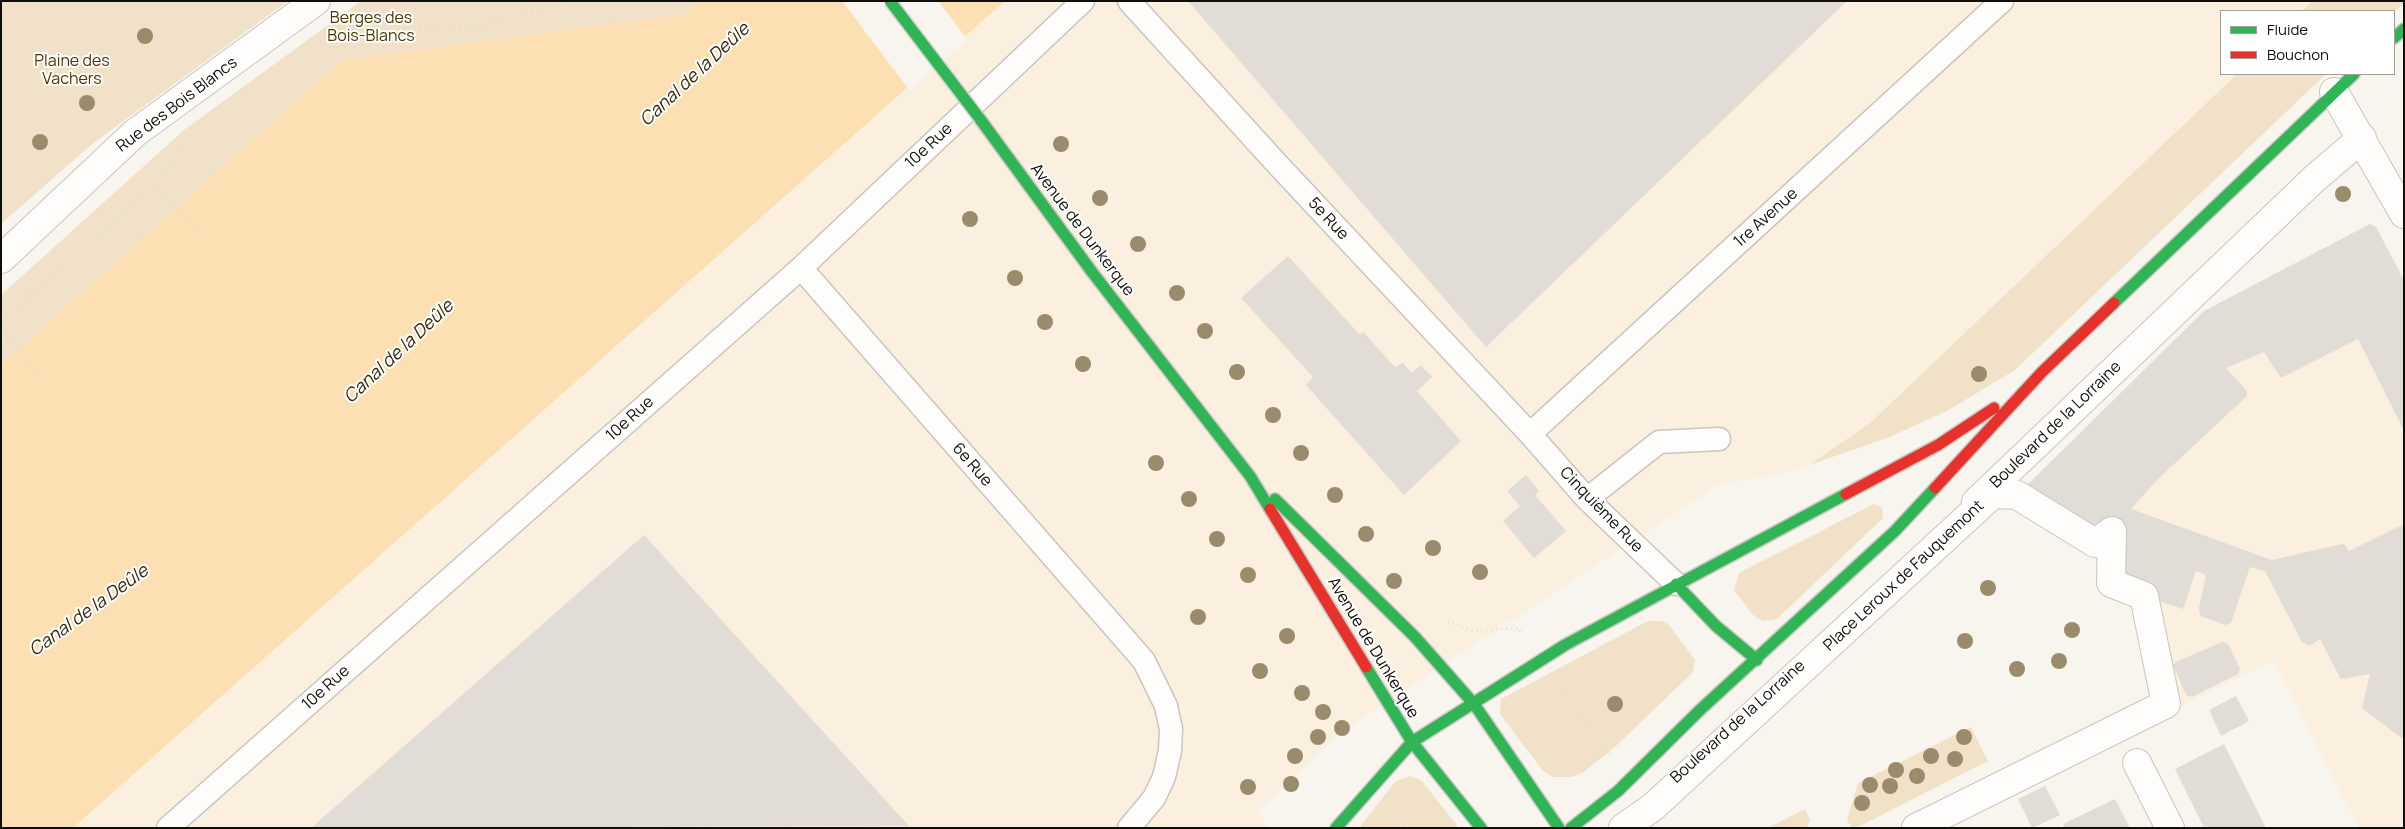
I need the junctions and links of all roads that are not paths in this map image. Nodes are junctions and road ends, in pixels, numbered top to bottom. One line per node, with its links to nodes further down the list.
1 (316, 1): 10 (street, Rue des Bois Blancs)
2 (890, 1): 15 (main road, Avenue de Dunkerque, bridge)
3 (1083, 1): 11 (lane, 10e Rue)
4 (1129, 1): 13 (lane, 5e Rue)
5 (2002, 1): 13 (lane, 1re Avenue)
6 (2353, 75): 7 (main road, Boulevard de la Lorraine)
7 (2334, 92): 8 (street); 12 (main road, Boulevard de la Lorraine)
8 (2362, 138): 9 (street); 22 (street, Boulevard de la Lorraine)
9 (2404, 214)
10 (1, 259)
11 (801, 268): 23 (lane, 10e Rue); 24 (lane, 6e Rue)
12 (2042, 372): 17 (main road, Boulevard de la Lorraine); 18 (main road, Boulevard de la Lorraine)
13 (1530, 434): 16 (lane, Cinquième Rue)
14 (1719, 439): 16 (lane)
15 (1250, 476): 19 (main road, Avenue de Dunkerque); 20 (main road, Avenue de Dunkerque)
16 (1587, 499): 17 (lane, Cinquième Rue)
17 (1676, 584): 18 (main road, Boulevard de la Lorraine); 19 (main road, Boulevard de la Lorraine)
18 (1756, 660): 28 (main road, Boulevard de la Lorraine)
19 (1474, 704): 20 (main road, Boulevard de la Lorraine); 27 (main road, Avenue de Dunkerque)
20 (1412, 742): 25 (main road, Boulevard de la Lorraine); 26 (main road, Avenue de Dunkerque)
21 (2137, 763): 30 (street)
22 (1630, 820): 29 (street, Place Leroux de Fauquemont)
23 (168, 828)
24 (1129, 828)
25 (1336, 828)
26 (1481, 828)
27 (1559, 828)
28 (1571, 828)
29 (1916, 828)
30 (2170, 828)

